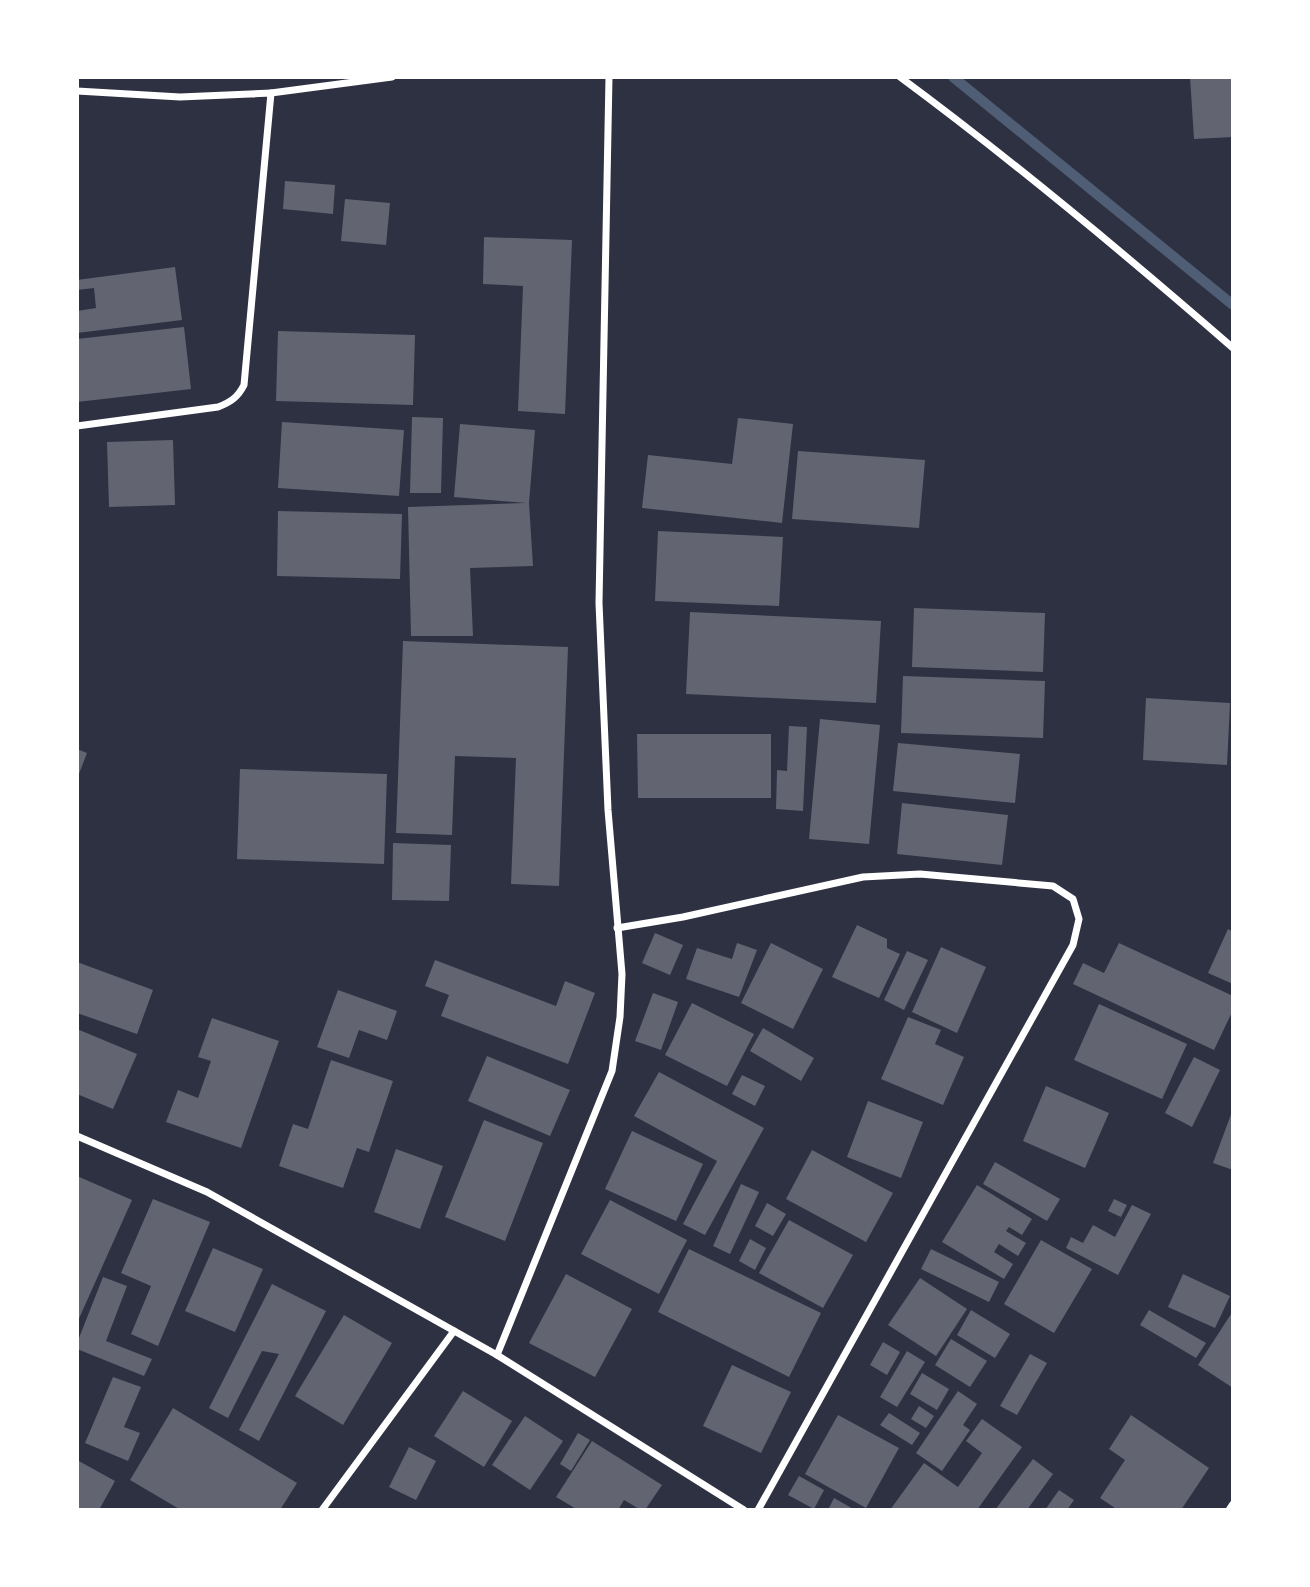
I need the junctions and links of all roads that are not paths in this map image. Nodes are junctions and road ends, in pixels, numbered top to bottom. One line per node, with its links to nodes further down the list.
1 (392, 77): 5 (street)
2 (609, 77): 8 (street)
3 (900, 77): 6 (street)
4 (77, 91): 5 (street)
5 (271, 93): 7 (street)
6 (1233, 348)
7 (77, 426)
8 (617, 928): 11 (street); 15 (street)
9 (77, 1136): 10 (street)
10 (454, 1331): 11 (street); 13 (street)
11 (497, 1355): 14 (street)
12 (1233, 1504): 16 (street)
13 (323, 1510)
14 (744, 1510)
15 (758, 1510)
16 (1229, 1510)

